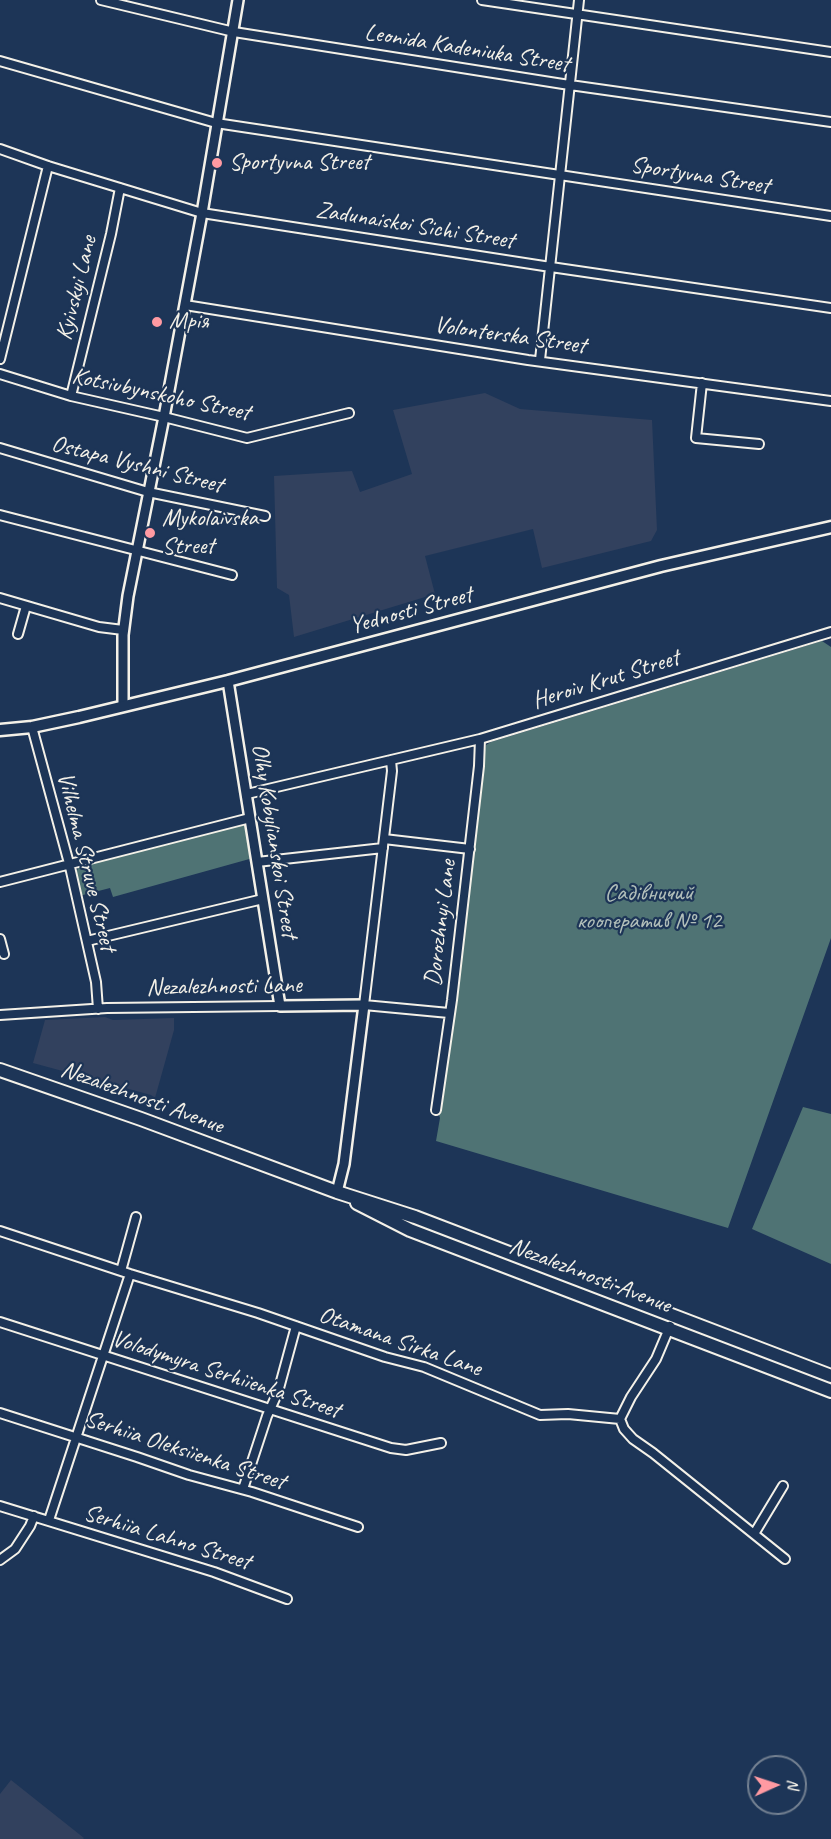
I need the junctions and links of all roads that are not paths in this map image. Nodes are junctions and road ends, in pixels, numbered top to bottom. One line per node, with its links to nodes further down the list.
1 (101, 0): 6 (street, Leonida Kadeniuka Street)
2 (238, 0): 6 (street)
3 (482, 0): 5 (street)
4 (579, 0): 5 (street)
5 (578, 14): 7 (street); 9 (street)
6 (234, 32): 9 (street, Leonida Kadeniuka Street); 11 (street)
7 (831, 52)
8 (0, 61): 11 (street, Sportyvna Street)
9 (570, 84): 10 (street, Leonida Kadeniuka Street); 14 (street)
10 (831, 122)
11 (216, 123): 14 (street, Sportyvna Street); 16 (street)
12 (0, 149): 13 (street, Zadunaiskoi Sichi Street)
13 (48, 166): 15 (street, Zadunaiskoi Sichi Street); 21 (street)
14 (560, 174): 17 (street, Sportyvna Street); 18 (street)
15 (120, 189): 16 (street, Zadunaiskoi Sichi Street); 25 (street, Kyivskyi Lane)
16 (202, 213): 18 (street, Zadunaiskoi Sichi Street); 19 (street)
17 (831, 216)
18 (551, 267): 20 (street, Zadunaiskoi Sichi Street); 22 (street)
19 (185, 305): 22 (street, Volonterska Street); 28 (street)
20 (831, 308)
21 (0, 358)
22 (540, 360): 24 (street, Volonterska Street)
23 (0, 375): 25 (street, Kotsiubynskoho Street)
24 (702, 383): 26 (street, Volonterska Street); 29 (street)
25 (70, 396): 28 (street, Kotsiubynskoho Street)
26 (831, 401)
27 (349, 413): 28 (street, Kotsiubynskoho Street)
28 (164, 417): 31 (street)
29 (759, 444)
30 (0, 448): 31 (street, Ostapa Vyshni Street)
31 (148, 492): 33 (street, Ostapa Vyshni Street); 35 (street)
32 (0, 515): 35 (street)
33 (264, 516)
34 (831, 527): 42 (main road, Yednosti Street)
35 (136, 550): 36 (street); 39 (street)
36 (232, 575)
37 (0, 598): 38 (street)
38 (26, 606): 39 (street); 41 (street)
39 (123, 630): 43 (street)
40 (831, 632): 46 (street, Heroiv Krut Street)
41 (18, 633)
42 (228, 681): 43 (main road, Yednosti Street); 48 (street, Olhy Kobylianskoi Street)
43 (123, 706): 44 (main road, Yednosti Street)
44 (32, 727): 45 (main road, Yednosti Street); 53 (street, Vilhelma Struve Street)
45 (0, 730)
46 (480, 739): 47 (street, Heroiv Krut Street); 51 (street, Dorozhnyi Lane)
47 (391, 760): 48 (street, Heroiv Krut Street); 50 (street)
48 (246, 794): 49 (street, Olhy Kobylianskoi Street)
49 (250, 818): 52 (street, Olhy Kobylianskoi Street); 53 (street)
50 (383, 844): 51 (street); 52 (street); 59 (street)
51 (470, 849): 62 (street, Dorozhnyi Lane)
52 (257, 861): 55 (street, Olhy Kobylianskoi Street)
53 (69, 863): 54 (street); 57 (street, Vilhelma Struve Street)
54 (0, 882)
55 (263, 899): 57 (street); 60 (street, Olhy Kobylianskoi Street)
56 (0, 939): 58 (street)
57 (87, 941): 61 (street, Vilhelma Struve Street)
58 (4, 954)
59 (364, 1005): 60 (street, Nezalezhnosti Lane); 62 (street, Nezalezhnosti Lane); 66 (street)
60 (280, 1006): 61 (street, Nezalezhnosti Lane)
61 (98, 1008): 63 (street, Nezalezhnosti Lane)
62 (449, 1013): 65 (street, Dorozhnyi Lane)
63 (0, 1015)
64 (0, 1070): 66 (main road, Nezalezhnosti Avenue)
65 (436, 1110)
66 (338, 1192): 67 (main road, Nezalezhnosti Avenue); 69 (main road, Nezalezhnosti Avenue)
67 (409, 1215): 69 (main road); 73 (main road, Nezalezhnosti Avenue)
68 (136, 1217): 71 (street)
69 (405, 1228): 76 (main road, Nezalezhnosti Avenue)
70 (0, 1231): 71 (street, Otamana Sirka Lane)
71 (121, 1271): 72 (street, Otamana Sirka Lane)
72 (130, 1274): 75 (street, Otamana Sirka Lane); 77 (street)
73 (674, 1316): 76 (street); 78 (main road, Nezalezhnosti Avenue)
74 (0, 1322): 77 (street, Volodymyra Serhiienka Street)
75 (296, 1326): 80 (street); 82 (street, Otamana Sirka Lane)
76 (669, 1329): 79 (main road, Nezalezhnosti Avenue); 82 (street)
77 (103, 1355): 80 (street, Volodymyra Serhiienka Street); 83 (street)
78 (831, 1376)
79 (831, 1391)
80 (270, 1409): 84 (street, Volodymyra Serhiienka Street); 86 (street)
81 (0, 1413): 83 (street, Serhiia Oleksiienka Street)
82 (620, 1419): 91 (street)
83 (76, 1437): 86 (street, Serhiia Oleksiienka Street); 89 (street)
84 (441, 1443)
85 (783, 1485): 91 (street)
86 (243, 1489): 90 (street, Serhiia Oleksiienka Street)
87 (0, 1506): 88 (street, Serhiia Lahno Street)
88 (34, 1516): 89 (street, Serhiia Lahno Street); 93 (street)
89 (49, 1520): 94 (street, Serhiia Lahno Street)
90 (358, 1527)
91 (754, 1534): 92 (street)
92 (786, 1559)
93 (0, 1560)
94 (287, 1599)

